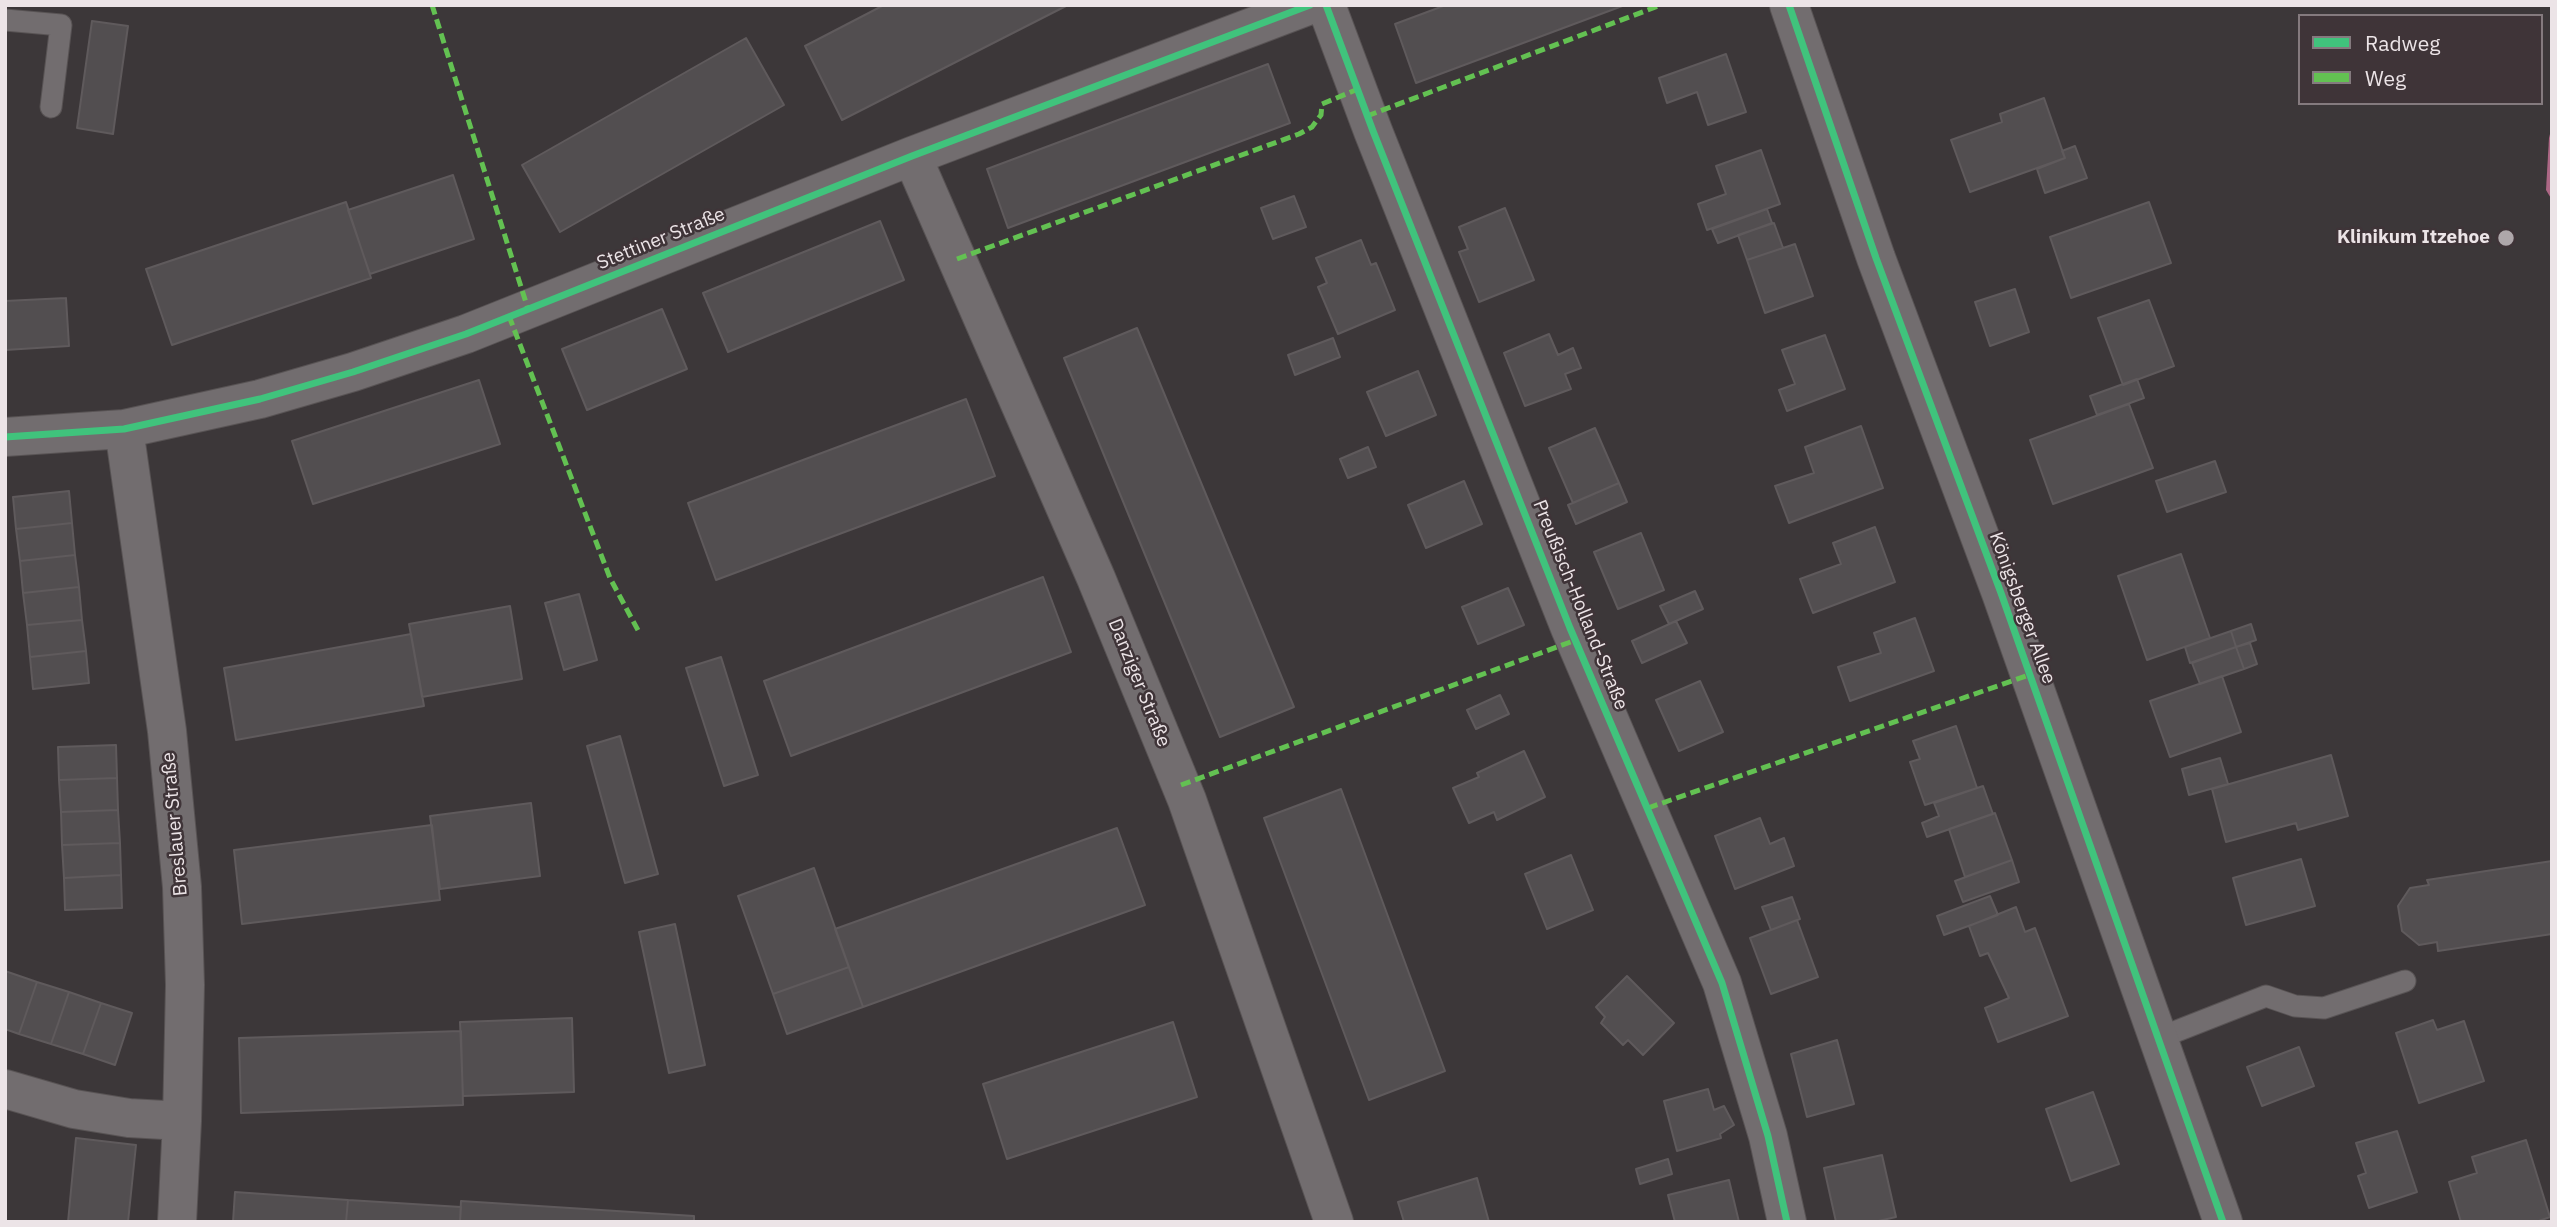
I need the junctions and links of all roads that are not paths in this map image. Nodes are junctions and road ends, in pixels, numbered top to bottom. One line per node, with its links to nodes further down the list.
1 (1310, 5): 6 (street, Stettiner Straße)
2 (1326, 5): 15 (street, Preußisch-Holland-Straße)
3 (1789, 5): 10 (street, Königsberger Allee)
4 (5, 20): 5 (lane)
5 (51, 107)
6 (912, 156): 7 (street, Stettiner Straße); 14 (street, Danziger Straße)
7 (124, 429): 8 (street, Stettiner Straße); 12 (street, Breslauer Straße)
8 (5, 437)
9 (2405, 981): 10 (lane)
10 (2159, 1038): 16 (street, Königsberger Allee)
11 (5, 1089): 12 (street)
12 (183, 1121): 13 (street, Breslauer Straße)
13 (177, 1222)
14 (1334, 1222)
15 (1787, 1222)
16 (2224, 1222)

